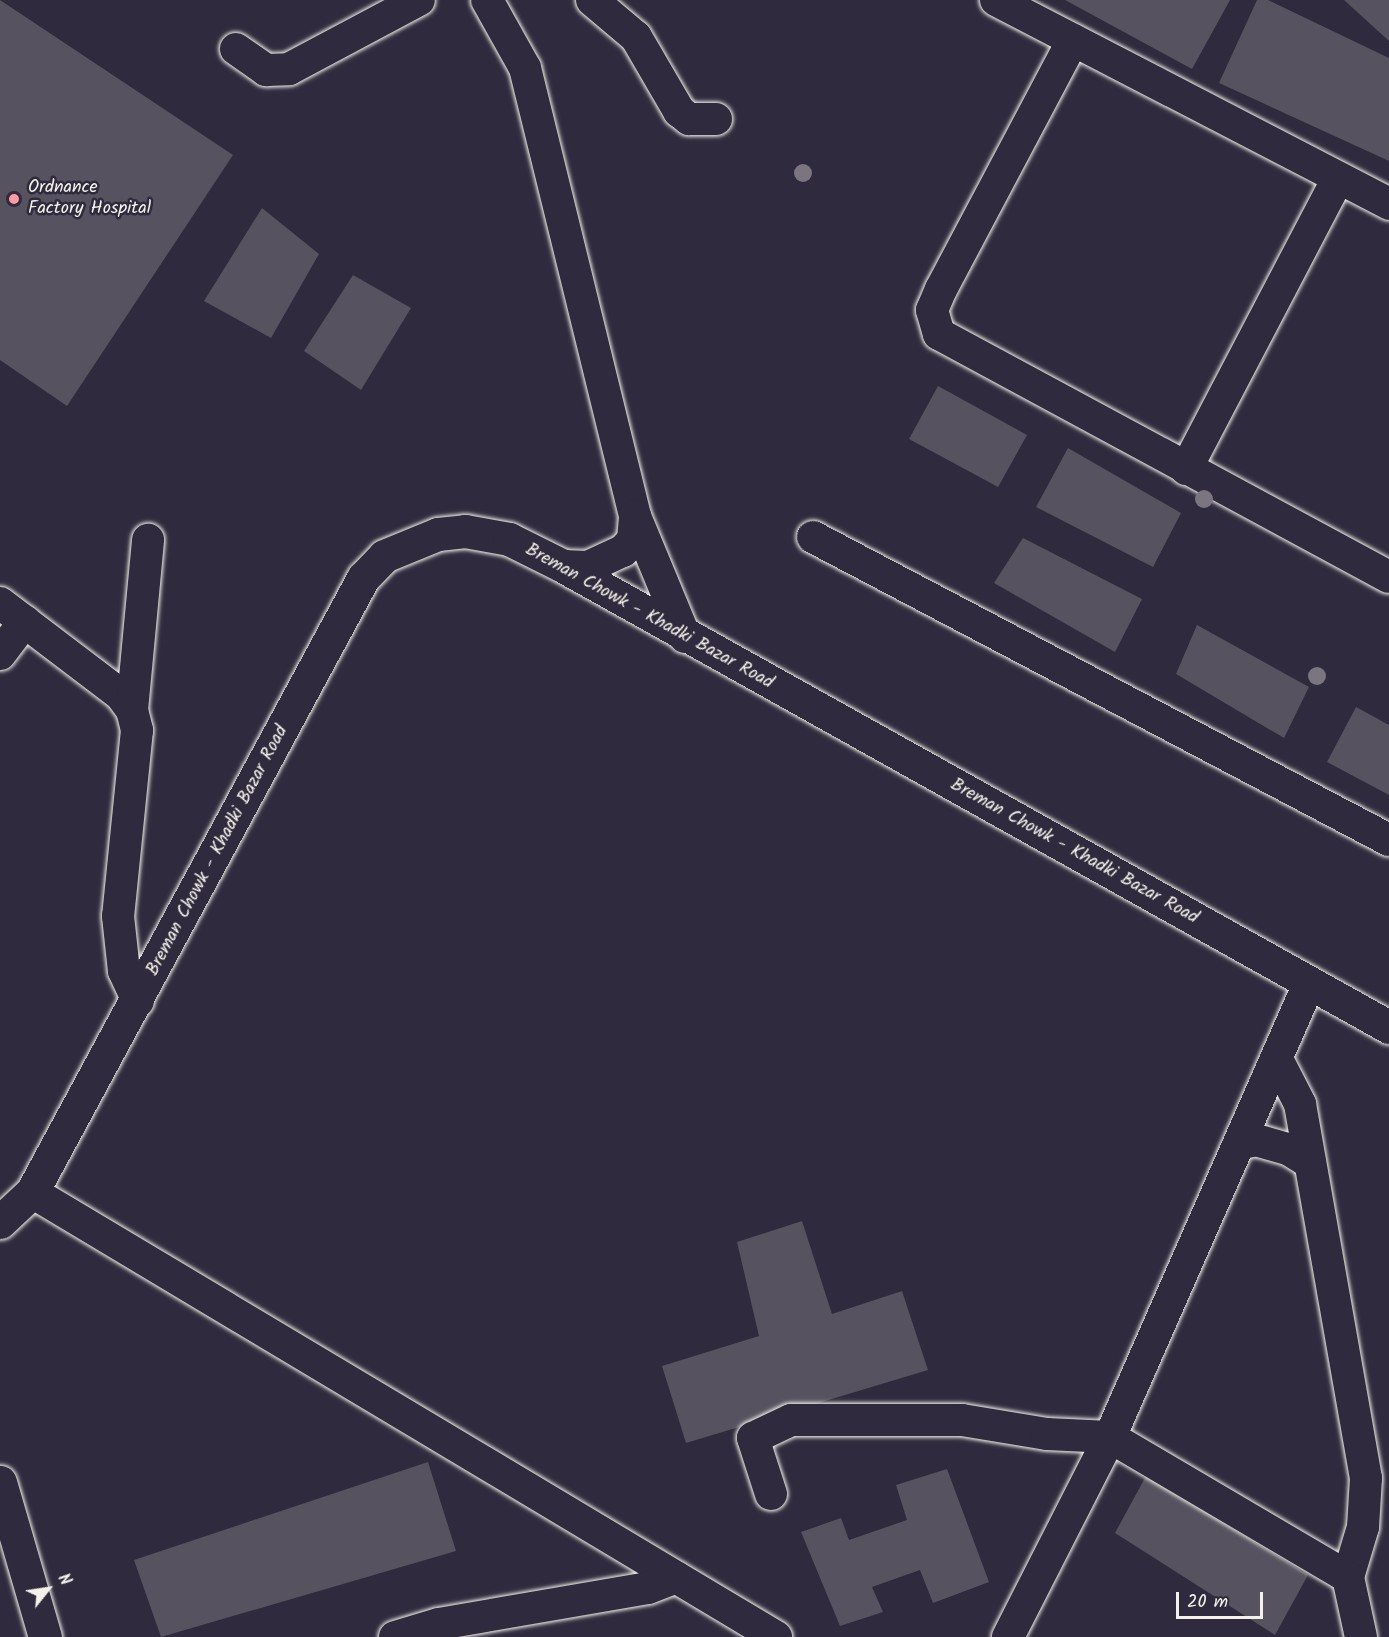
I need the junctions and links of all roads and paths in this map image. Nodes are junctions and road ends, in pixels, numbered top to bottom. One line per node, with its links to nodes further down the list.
1 (419, 0): 6 (street)
2 (486, 0): 11 (street)
3 (592, 0): 7 (street)
4 (996, 0): 5 (street)
5 (1073, 40): 8 (street); 10 (street)
6 (236, 49)
7 (716, 118)
8 (1338, 178): 9 (street); 10 (street)
9 (1389, 204)
10 (1186, 469): 15 (street)
11 (635, 516): 14 (street); 18 (street)
12 (813, 537): 21 (street)
13 (148, 540): 20 (street)
14 (563, 566): 18 (main road, Breman Chowk - Khadki Bazar Road); 23 (main road, Breman Chowk - Khadki Bazar Road)
15 (1389, 577)
16 (0, 603): 17 (street)
17 (25, 621): 19 (street); 20 (street)
18 (685, 638): 22 (main road, Breman Chowk - Khadki Bazar Road)
19 (0, 654)
20 (132, 710): 23 (street)
21 (1389, 840)
22 (1309, 983): 24 (main road, Breman Chowk - Khadki Bazar Road); 25 (street)
23 (138, 1001): 28 (main road, Breman Chowk - Khadki Bazar Road)
24 (1389, 1027)
25 (1277, 1059): 26 (street); 27 (street)
26 (1239, 1144): 27 (street); 30 (street)
27 (1310, 1163): 34 (street)
28 (32, 1192): 29 (main road, Breman Chowk - Khadki Bazar Road); 33 (street)
29 (0, 1222)
30 (1110, 1437): 32 (street); 34 (street); 38 (street)
31 (0, 1482): 35 (main road)
32 (771, 1494)
33 (676, 1577): 36 (street); 37 (street)
34 (1348, 1577): 39 (street)
35 (45, 1637)
36 (395, 1637)
37 (776, 1637)
38 (1008, 1637)
39 (1361, 1637)

